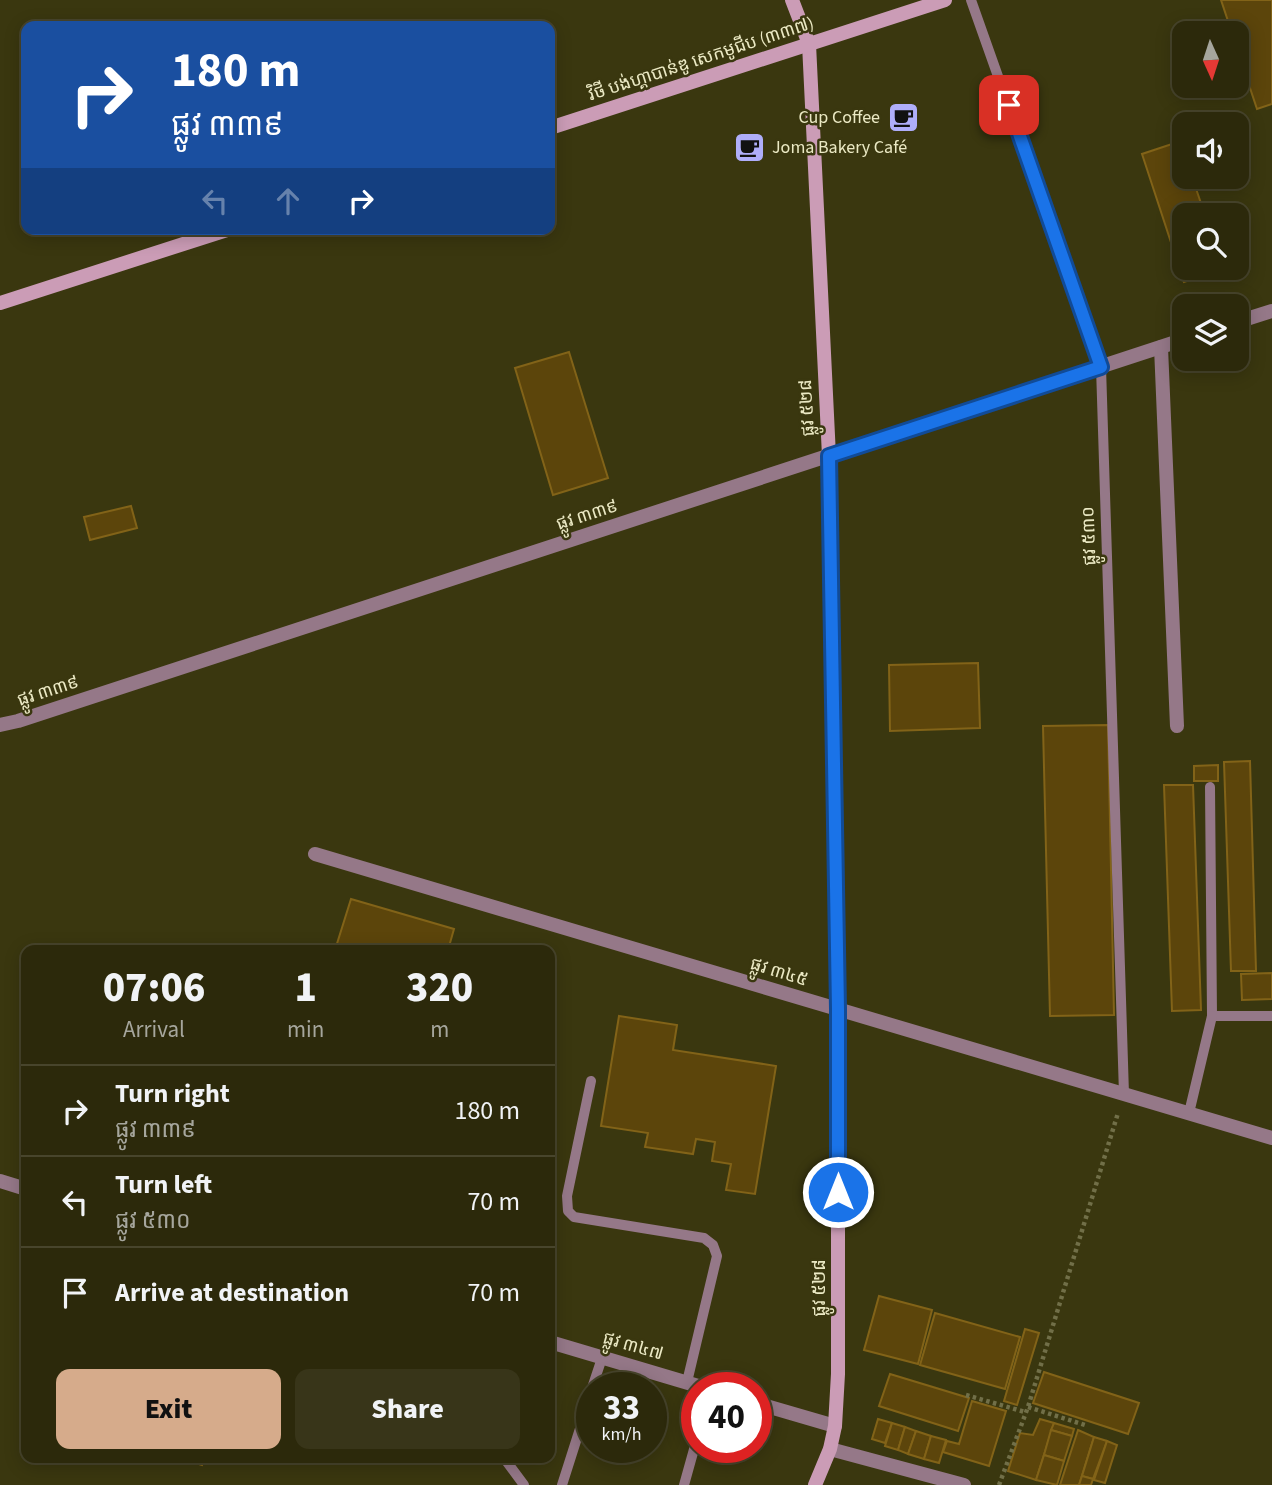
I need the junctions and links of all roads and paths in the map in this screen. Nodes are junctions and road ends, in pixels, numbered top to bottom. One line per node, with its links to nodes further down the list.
1 (792, 0): 4 (street, ផ្លូវ ៥២៨)
2 (945, 0): 4 (street, វិថី បង់ហ្គាបាន់ឌូ សេកមូជីប (៣៣៧))
3 (971, 0): 12 (lane, ផ្លូវ ៥៣០)
4 (808, 44): 5 (street, វិថី បង់ហ្គាបាន់ឌូ សេកមូជីប (៣៣៧)); 13 (street, ផ្លូវ ៥២៨)
5 (555, 126)
6 (211, 235): 7 (street)
7 (0, 303)
8 (1272, 311): 9 (street)
9 (1249, 318)
10 (1172, 344): 11 (street, ផ្លូវ ៣៣៩)
11 (1161, 347): 12 (street, ផ្លូវ ៣៣៩); 15 (street)
12 (1101, 367): 13 (street, ផ្លូវ ៣៣៩); 22 (lane, ផ្លូវ ៥៣០)
13 (829, 456): 14 (street, ផ្លូវ ៣៣៩); 18 (street, ផ្លូវ ៥២៨)
14 (0, 725)
15 (1177, 726)
16 (1210, 787): 19 (lane)
17 (315, 854): 18 (street, ផ្លូវ ៣៤៥)
18 (838, 1009): 22 (street, ផ្លូវ ៣៤៥); 36 (street, ផ្លូវ ៥២៨)
19 (1212, 1016): 20 (lane); 23 (lane)
20 (1272, 1016)
21 (591, 1082): 30 (lane)
22 (1124, 1094): 23 (street, ផ្លូវ ៣៤៥); 34 (path)
23 (1189, 1113): 24 (street, ផ្លូវ ៣៤៥)
24 (1272, 1138)
25 (0, 1181): 26 (street)
26 (21, 1187)
27 (555, 1343): 28 (street, ផ្លូវ ៣៤៧)
28 (602, 1357): 29 (lane); 31 (street, ផ្លូវ ៣៤៧)
29 (597, 1372)
30 (689, 1372)
31 (681, 1380)
32 (967, 1395): 34 (path)
33 (772, 1408): 36 (street)
34 (1026, 1410): 35 (path); 46 (path)
35 (1085, 1425)
36 (835, 1426): 38 (street, ផ្លូវ ៥២៨)
37 (576, 1440): 42 (lane)
38 (831, 1449): 44 (street, ផ្លូវ ៥២៨); 45 (street)
39 (509, 1463): 41 (lane)
40 (690, 1463): 43 (lane)
41 (524, 1485)
42 (562, 1485)
43 (684, 1485)
44 (815, 1485)
45 (964, 1485)
46 (999, 1485)

